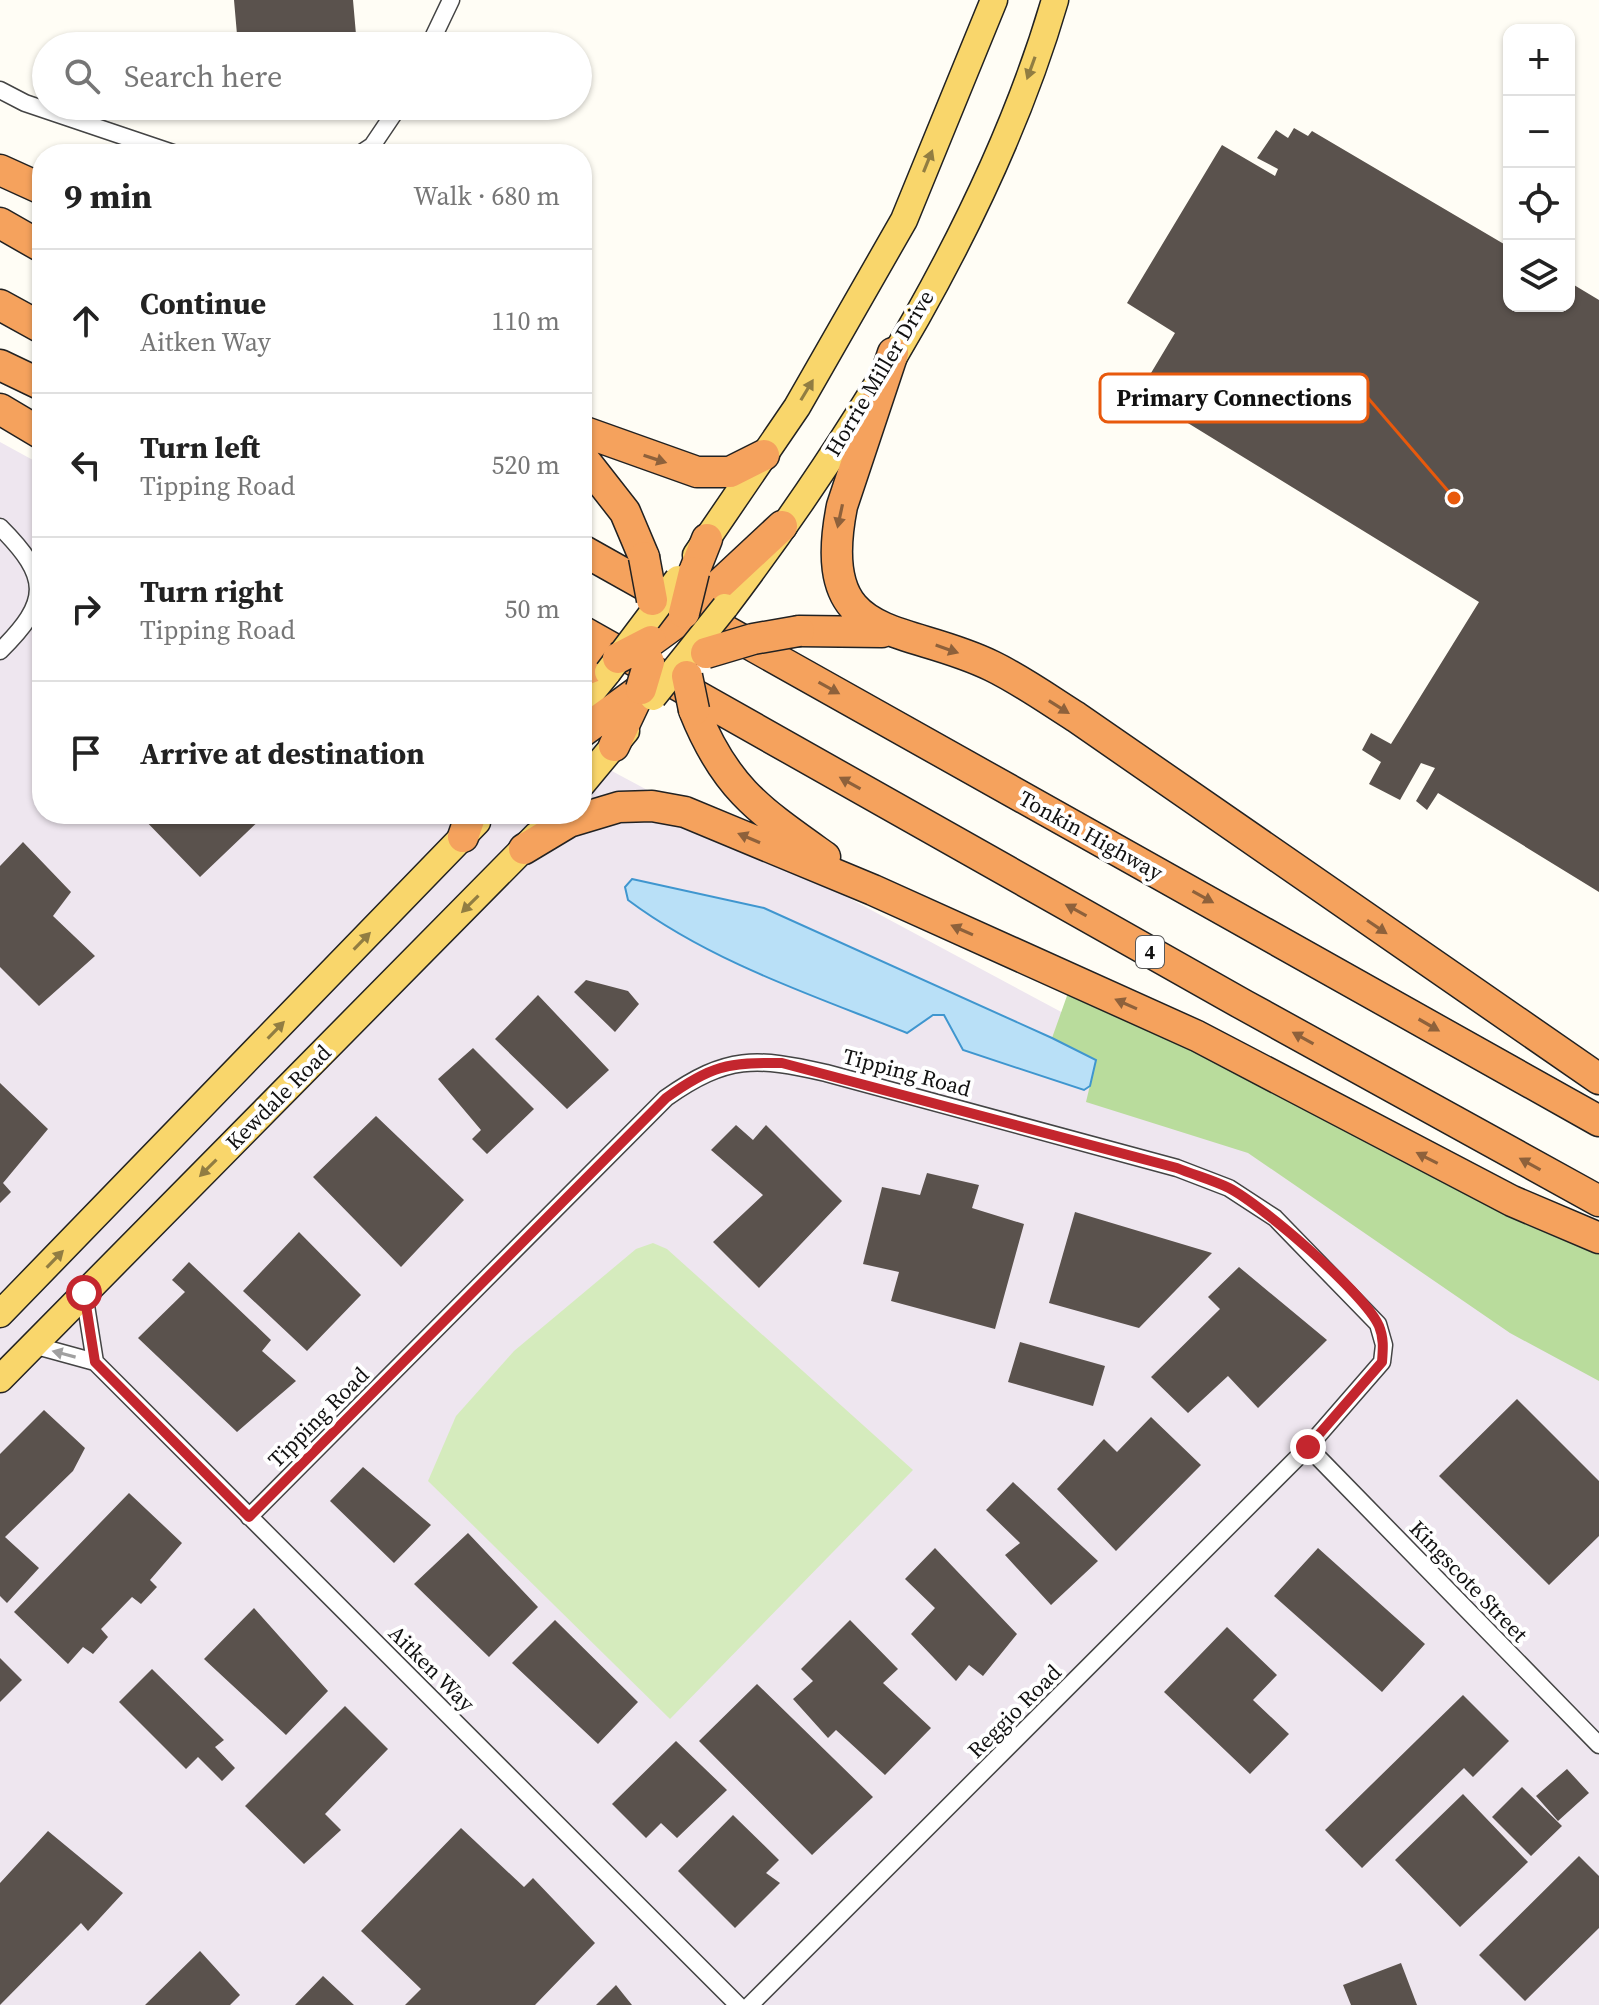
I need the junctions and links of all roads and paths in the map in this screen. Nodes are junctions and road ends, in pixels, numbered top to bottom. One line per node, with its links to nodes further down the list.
1 (451, 0): 4 (street)
2 (994, 0): 23 (main road, one-way to 2)
3 (1055, 0): 17 (main road, Horrie Miller Drive, one-way to 17)
4 (436, 32)
5 (0, 90): 6 (street)
6 (32, 105)
7 (75, 120): 9 (street)
8 (390, 120): 10 (street)
9 (146, 144)
10 (373, 144)
11 (0, 170): 12 (highway)
12 (32, 184)
13 (0, 223): 14 (highway)
14 (32, 241)
15 (0, 305): 16 (highway)
16 (32, 323)
17 (893, 353): 25 (main road, Horrie Miller Drive); 34 (highway, one-way to 34)
18 (0, 365): 19 (highway)
19 (32, 380)
20 (0, 409): 21 (highway)
21 (32, 428)
22 (592, 435): 23 (highway, one-way to 23)
23 (764, 455): 27 (main road)
24 (592, 470): 33 (highway, bridge)
25 (782, 526): 30 (highway)
26 (0, 527): 29 (street)
27 (707, 539): 30 (highway)
28 (592, 556): 50 (highway, Tonkin Highway, one-way to 50)
29 (32, 564)
30 (709, 580): 32 (highway); 33 (main road, bridge); 37 (main road, bridge)
31 (32, 612): 36 (street)
32 (684, 617): 33 (highway); 37 (highway)
33 (651, 628): 38 (highway, bridge); 39 (highway, bridge)
34 (900, 635): 37 (highway, bridge); 49 (highway, one-way to 49)
35 (592, 636): 51 (highway, 4, one-way to 35)
36 (0, 651)
37 (682, 663): 39 (highway, bridge); 48 (highway, bridge)
38 (592, 682)
39 (635, 701): 40 (highway); 41 (highway)
40 (592, 726)
41 (614, 746): 42 (main road)
42 (592, 772)
43 (592, 814): 48 (highway, one-way to 43)
44 (546, 824): 47 (main road, Kewdale Road)
45 (566, 824): 47 (highway, one-way to 47)
46 (467, 825): 54 (main road, one-way to 46)
47 (524, 849): 53 (main road, Kewdale Road, one-way to 53)
48 (873, 890): 52 (highway, one-way to 48)
49 (1599, 1079)
50 (1599, 1121)
51 (1599, 1201)
52 (1599, 1238)
53 (84, 1293): 55 (main road, Kewdale Road); 56 (street)
54 (0, 1314)
55 (33, 1345): 56 (street, Aitken Way, one-way to 55); 57 (main road, Kewdale Road)
56 (95, 1362): 59 (street, Aitken Way)
57 (0, 1379)
58 (1308, 1447): 59 (street, Tipping Road); 60 (street, Kingscote Street); 62 (street, Reggio Road)
59 (249, 1517): 61 (street, Aitken Way)
60 (1599, 1745)
61 (738, 2005)
62 (750, 2005)

